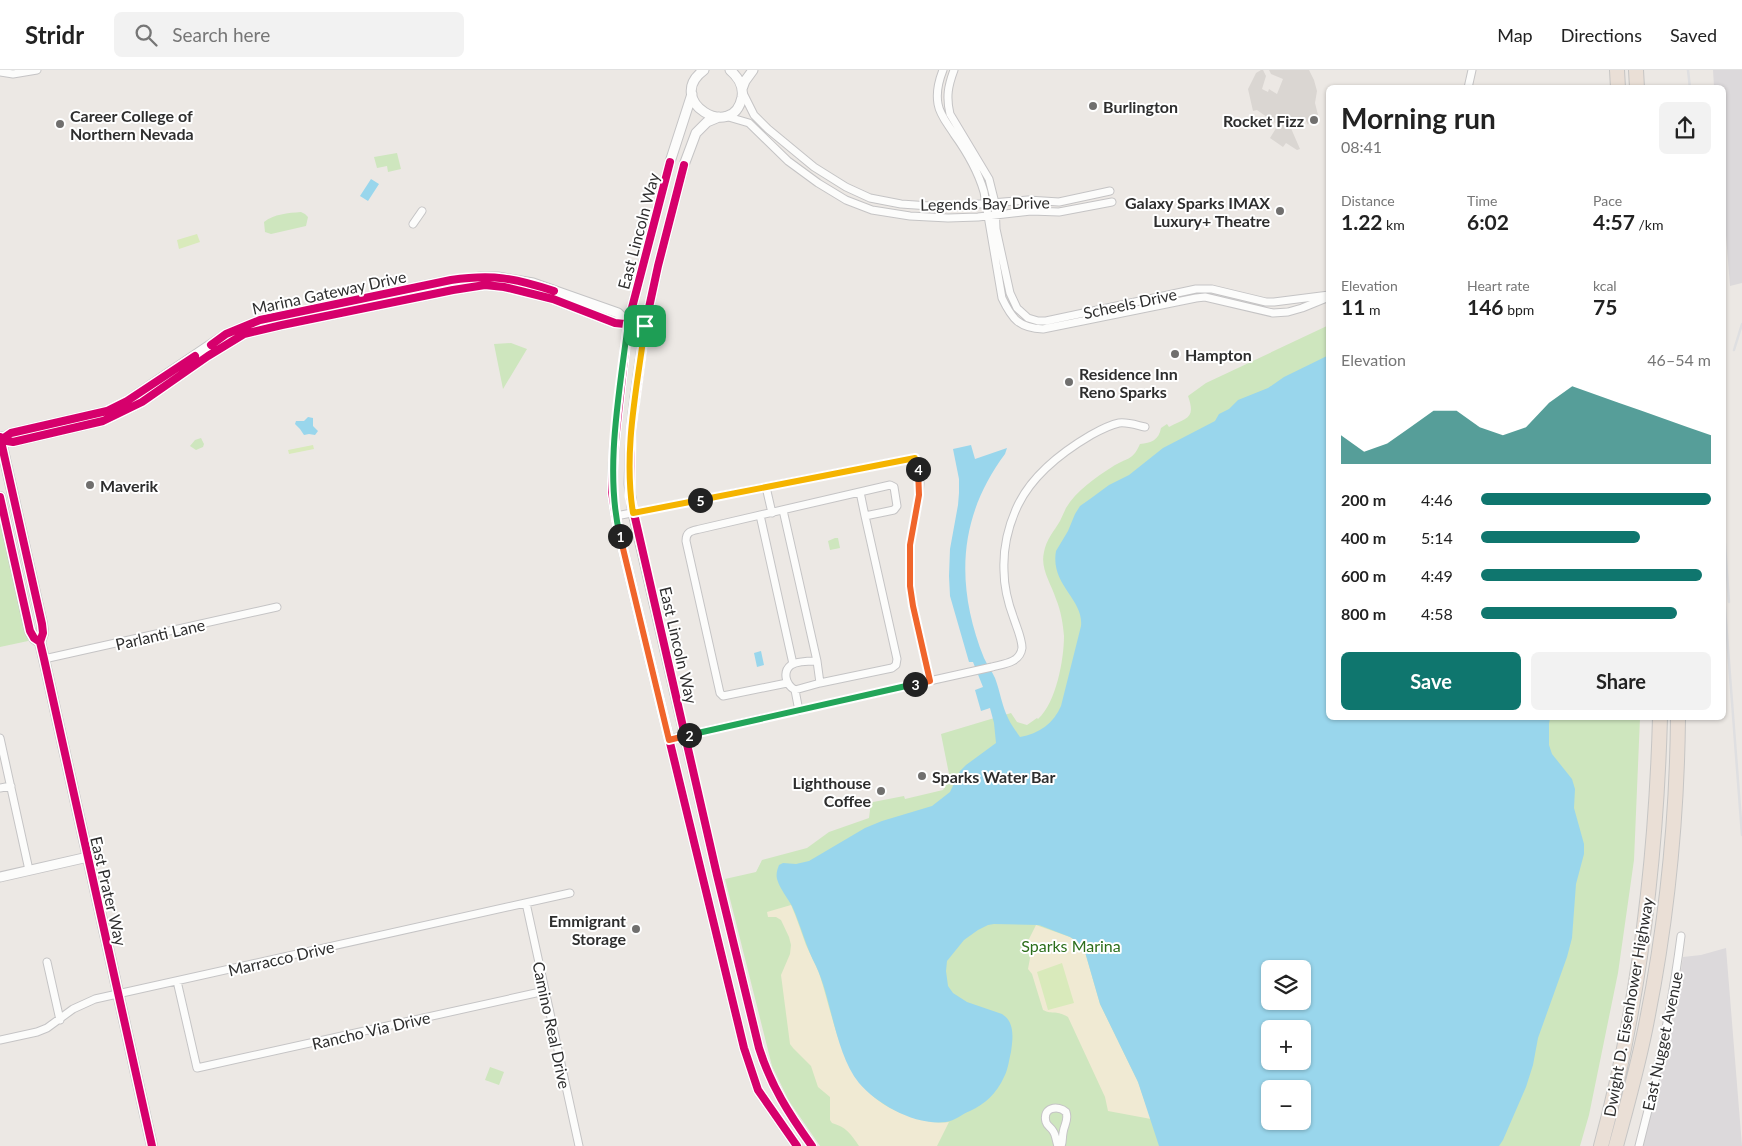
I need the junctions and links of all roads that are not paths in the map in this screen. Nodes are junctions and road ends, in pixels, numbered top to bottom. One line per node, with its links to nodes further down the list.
1 (37, 70): 10 (street)
2 (704, 70): 17 (street, East Lincoln Way)
3 (730, 70): 14 (street)
4 (753, 70): 14 (street)
5 (943, 70): 15 (street)
6 (954, 70): 16 (street)
7 (1472, 70): 11 (street)
8 (1617, 70): 12 (highway)
9 (1636, 70): 13 (highway)
10 (0, 72)
11 (1469, 85)
12 (1618, 85)
13 (1637, 85)
14 (742, 90): 18 (street, East Lincoln Way); 22 (street, Legends Bay Drive)
15 (938, 90): 16 (street); 22 (street)
16 (947, 91): 21 (street)
17 (692, 94): 18 (street); 32 (street, East Lincoln Way)
18 (722, 117): 24 (street, Legends Bay Drive); 33 (street, East Lincoln Way)
19 (1110, 191): 21 (street, Legends Bay Drive)
20 (1112, 202): 24 (street, Legends Bay Drive)
21 (995, 203): 22 (street, Legends Bay Drive); 24 (street)
22 (986, 204): 24 (street)
23 (422, 211): 25 (street)
24 (995, 215): 29 (street, Scheels Drive); 31 (street)
25 (413, 224)
26 (1198, 289): 27 (street, Scheels Drive); 29 (street, Scheels Drive); 30 (street)
27 (1326, 296)
28 (1326, 297): 30 (street)
29 (1132, 303): 31 (street)
30 (1134, 312): 31 (street)
31 (1080, 322)
32 (628, 323): 33 (street, Marina Gateway Drive); 35 (street, Marina Gateway Drive); 43 (street, East Lincoln Way)
33 (645, 326): 40 (street, East Lincoln Way)
34 (1145, 427): 50 (street)
35 (0, 439): 46 (main road, East Prater Way)
36 (766, 487): 40 (street); 41 (street); 50 (street)
37 (860, 492): 39 (street); 44 (street); 44 (street)
38 (0, 497): 46 (main road, East Prater Way)
39 (784, 510): 41 (street); 48 (street)
40 (633, 513): 43 (street); 57 (street, East Lincoln Way)
41 (772, 513): 42 (street)
42 (760, 515): 49 (street); 51 (street)
43 (616, 516): 59 (street, East Lincoln Way)
44 (865, 516): 52 (street)
45 (277, 607): 47 (street, Parlanti Lane)
46 (40, 642): 47 (main road, East Prater Way)
47 (44, 659): 62 (main road, East Prater Way)
48 (817, 661): 49 (street); 52 (street)
49 (792, 664): 51 (street)
50 (930, 681): 54 (street)
51 (787, 683): 53 (street)
52 (820, 683): 53 (street)
53 (795, 690): 54 (street)
54 (798, 710): 57 (street)
55 (1660, 720): 75 (highway, Dwight D. Eisenhower Highway)
56 (1678, 720): 73 (highway, Dwight D. Eisenhower Highway)
57 (686, 736): 59 (street); 79 (street, East Lincoln Way)
58 (0, 738): 60 (street)
59 (669, 740): 78 (street, East Lincoln Way)
60 (10, 786): 61 (street); 63 (street)
61 (0, 788)
62 (88, 857): 63 (street); 71 (main road, East Prater Way)
63 (29, 870): 64 (street)
64 (0, 877)
65 (570, 894): 66 (street, Marracco Drive)
66 (526, 903): 69 (street, Marracco Drive); 70 (street, Camino Real Drive)
67 (1681, 936): 85 (street, East Nugget Avenue)
68 (47, 962): 72 (street)
69 (177, 981): 70 (street, Rancho Via Drive); 71 (street, Marracco Drive)
70 (545, 991): 77 (street, Camino Real Drive)
71 (118, 994): 72 (street, Marracco Drive); 76 (main road, East Prater Way)
72 (60, 1020): 74 (street, Marracco Drive)
73 (1647, 1022): 83 (highway, Dwight D. Eisenhower Highway); 84 (highway)
74 (0, 1040)
75 (1625, 1044): 81 (highway); 82 (highway, Dwight D. Eisenhower Highway)
76 (152, 1146)
77 (579, 1146)
78 (796, 1146)
79 (812, 1146)
80 (1060, 1146): 80 (street)
81 (1594, 1146)
82 (1601, 1146)
83 (1616, 1146)
84 (1622, 1146)
85 (1639, 1146)

